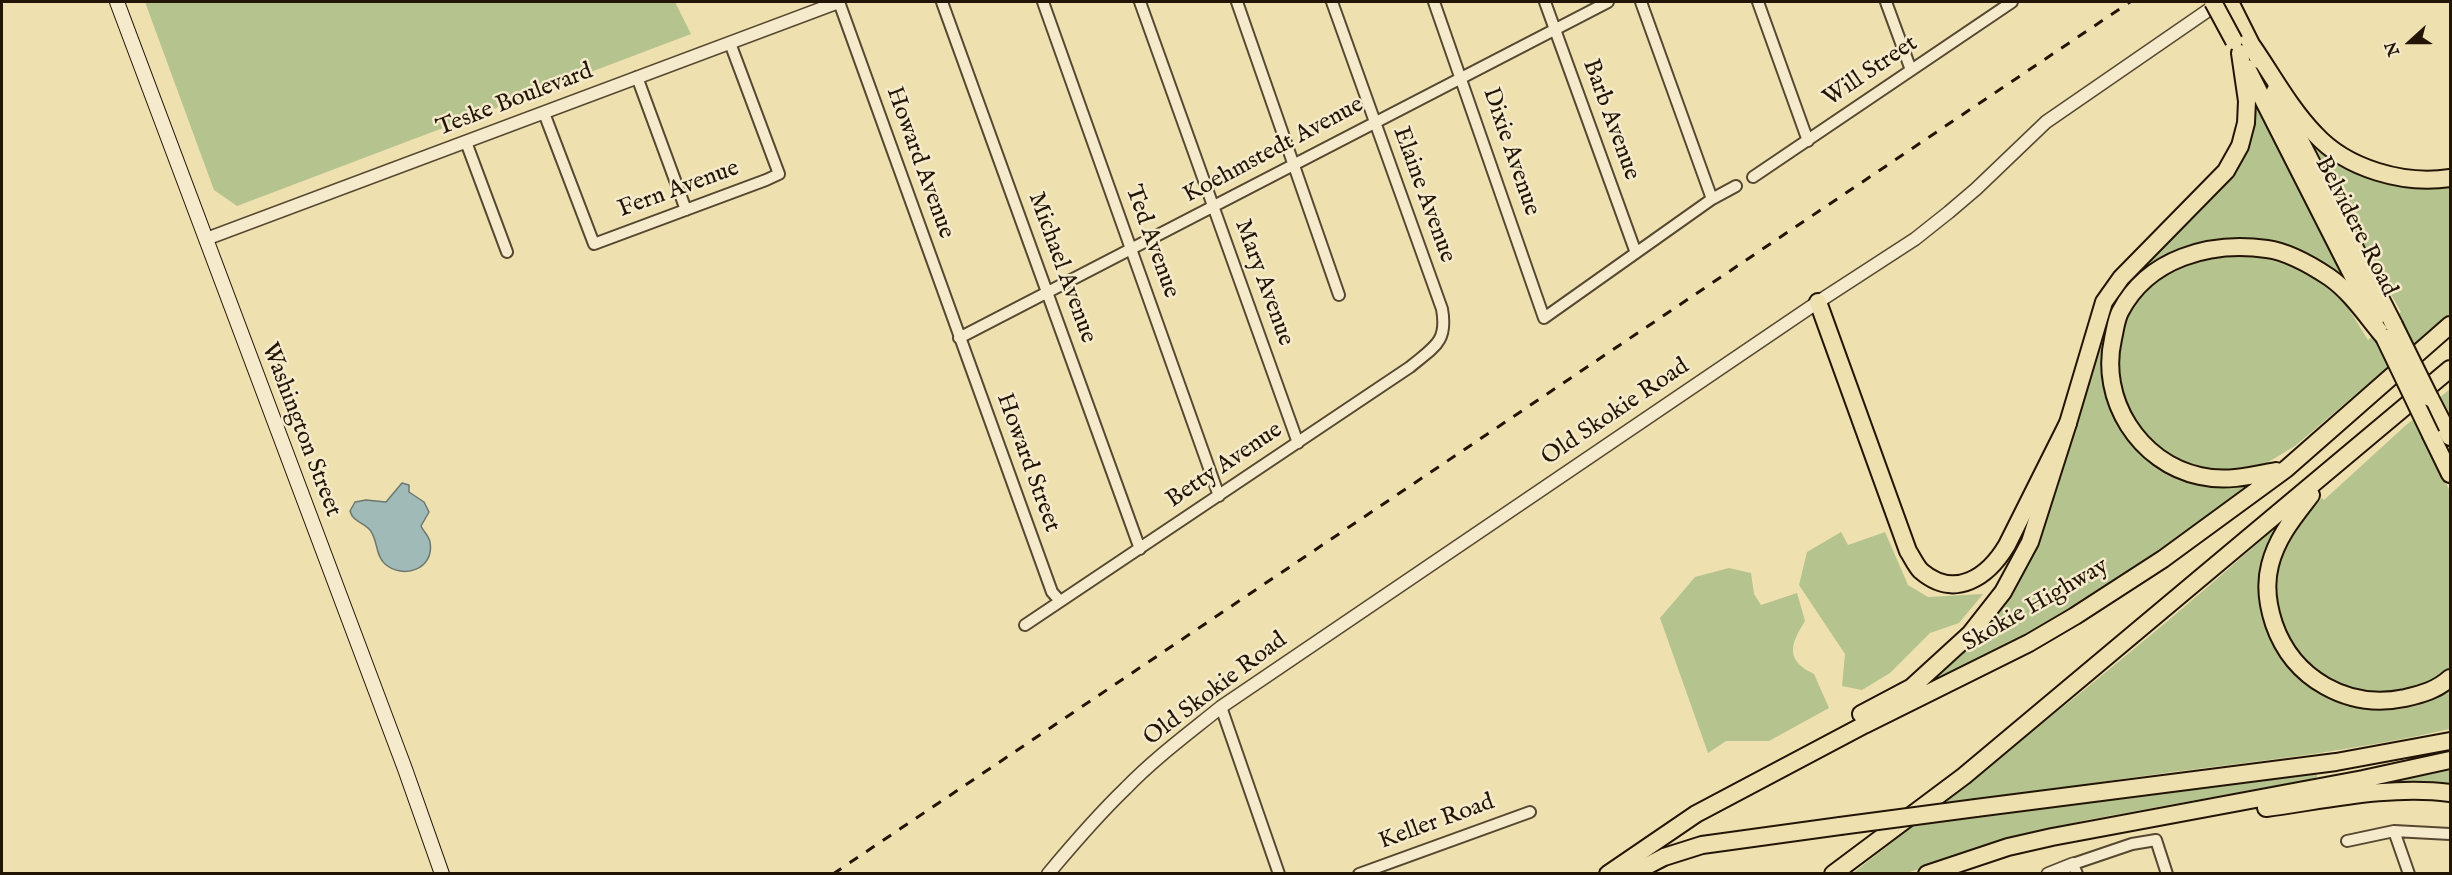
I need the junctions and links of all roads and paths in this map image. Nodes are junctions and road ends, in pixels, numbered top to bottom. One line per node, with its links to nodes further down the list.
1 (117, 2): 35 (main road, Washington Street)
2 (839, 2): 19 (street, Teske Boulevard); 45 (street, Howard Avenue)
3 (942, 2): 39 (street, Michael Avenue)
4 (1043, 2): 36 (street, Ted Avenue)
5 (1140, 2): 33 (street, Mary Avenue)
6 (1237, 2): 28 (street)
7 (1332, 2): 25 (street, Elaine Avenue)
8 (1434, 2): 23 (street, Dixie Avenue)
9 (1545, 2): 18 (street, Barb Avenue)
10 (1608, 2): 18 (street, Koehmstedt Avenue)
11 (1641, 2): 32 (street)
12 (1758, 2): 26 (street)
13 (1886, 2): 21 (street)
14 (2213, 2): 20 (main road, Belvidere Road, bridge)
15 (2220, 2): 41 (street, Old Skokie Road)
16 (2230, 2): 20 (main road, Belvidere Road)
17 (2007, 3): 21 (street, Will Street)
18 (1555, 29): 23 (street, Koehmstedt Avenue); 38 (street, Barb Avenue)
19 (730, 43): 22 (street, Teske Boulevard); 34 (street, Fern Avenue)
20 (2243, 44): 30 (main road); 43 (main road, Belvidere Road); 47 (main road)
21 (1911, 70): 26 (street, Will Street)
22 (638, 77): 24 (street, Teske Boulevard); 34 (street)
23 (1462, 77): 25 (street, Koehmstedt Avenue); 38 (street, Dixie Avenue)
24 (544, 113): 27 (street, Teske Boulevard); 34 (street, Fern Avenue)
25 (1375, 122): 28 (street, Koehmstedt Avenue); 44 (street, Elaine Avenue)
26 (1808, 141): 29 (street, Will Street)
27 (466, 142): 35 (street, Teske Boulevard); 37 (street)
28 (1294, 165): 33 (street, Koehmstedt Avenue); 40 (street)
29 (1753, 177)
30 (2451, 178)
31 (1736, 186): 32 (street)
32 (1712, 199): 38 (street)
33 (1213, 207): 36 (street, Koehmstedt Avenue); 49 (street, Mary Avenue)
34 (686, 210)
35 (206, 239): 69 (main road, Washington Street)
36 (1131, 249): 39 (street, Koehmstedt Avenue); 53 (street, Ted Avenue)
37 (507, 252)
38 (1636, 253)
39 (1047, 293): 45 (street, Koehmstedt Avenue); 54 (street, Michael Avenue)
40 (1339, 295)
41 (1818, 302): 47 (main road); 58 (street, Old Skokie Road)
42 (2451, 325): 51 (main road, Skokie Highway)
43 (2389, 331): 48 (main road, Belvidere Road, bridge); 48 (main road, Belvidere Road, bridge); 51 (main road)
44 (1442, 335): 49 (street, Betty Avenue)
45 (959, 338): 55 (street, Howard Street)
46 (2451, 369): 50 (main road)
47 (2068, 423): 64 (main road)
48 (2446, 428): 52 (main road, Belvidere Road)
49 (1298, 443): 53 (street, Betty Avenue)
50 (2334, 467): 57 (main road); 75 (main road)
51 (2286, 468): 64 (main road, Skokie Highway)
52 (2451, 474)
53 (1219, 496): 54 (street, Betty Avenue)
54 (1140, 549): 55 (street, Betty Avenue)
55 (1060, 601): 56 (street, Betty Avenue)
56 (1025, 626)
57 (2451, 678)
58 (1221, 707): 70 (street, Old Skokie Road); 71 (street)
59 (2451, 741): 74 (main road, bridge)
60 (2451, 760): 63 (main road)
61 (2451, 793): 63 (main road)
62 (1530, 812): 72 (street, Keller Road)
63 (2178, 813): 76 (main road)
64 (1696, 814): 73 (main road, Skokie Highway)
65 (2394, 831): 66 (street); 67 (street); 79 (street)
66 (2451, 834)
67 (2347, 841)
68 (2075, 869): 77 (street); 78 (street)
69 (442, 873)
70 (1048, 873)
71 (1279, 873)
72 (1359, 873)
73 (1608, 873)
74 (1631, 873)
75 (1833, 873)
76 (1926, 873)
77 (2048, 873)
78 (2167, 873)
79 (2409, 873)

